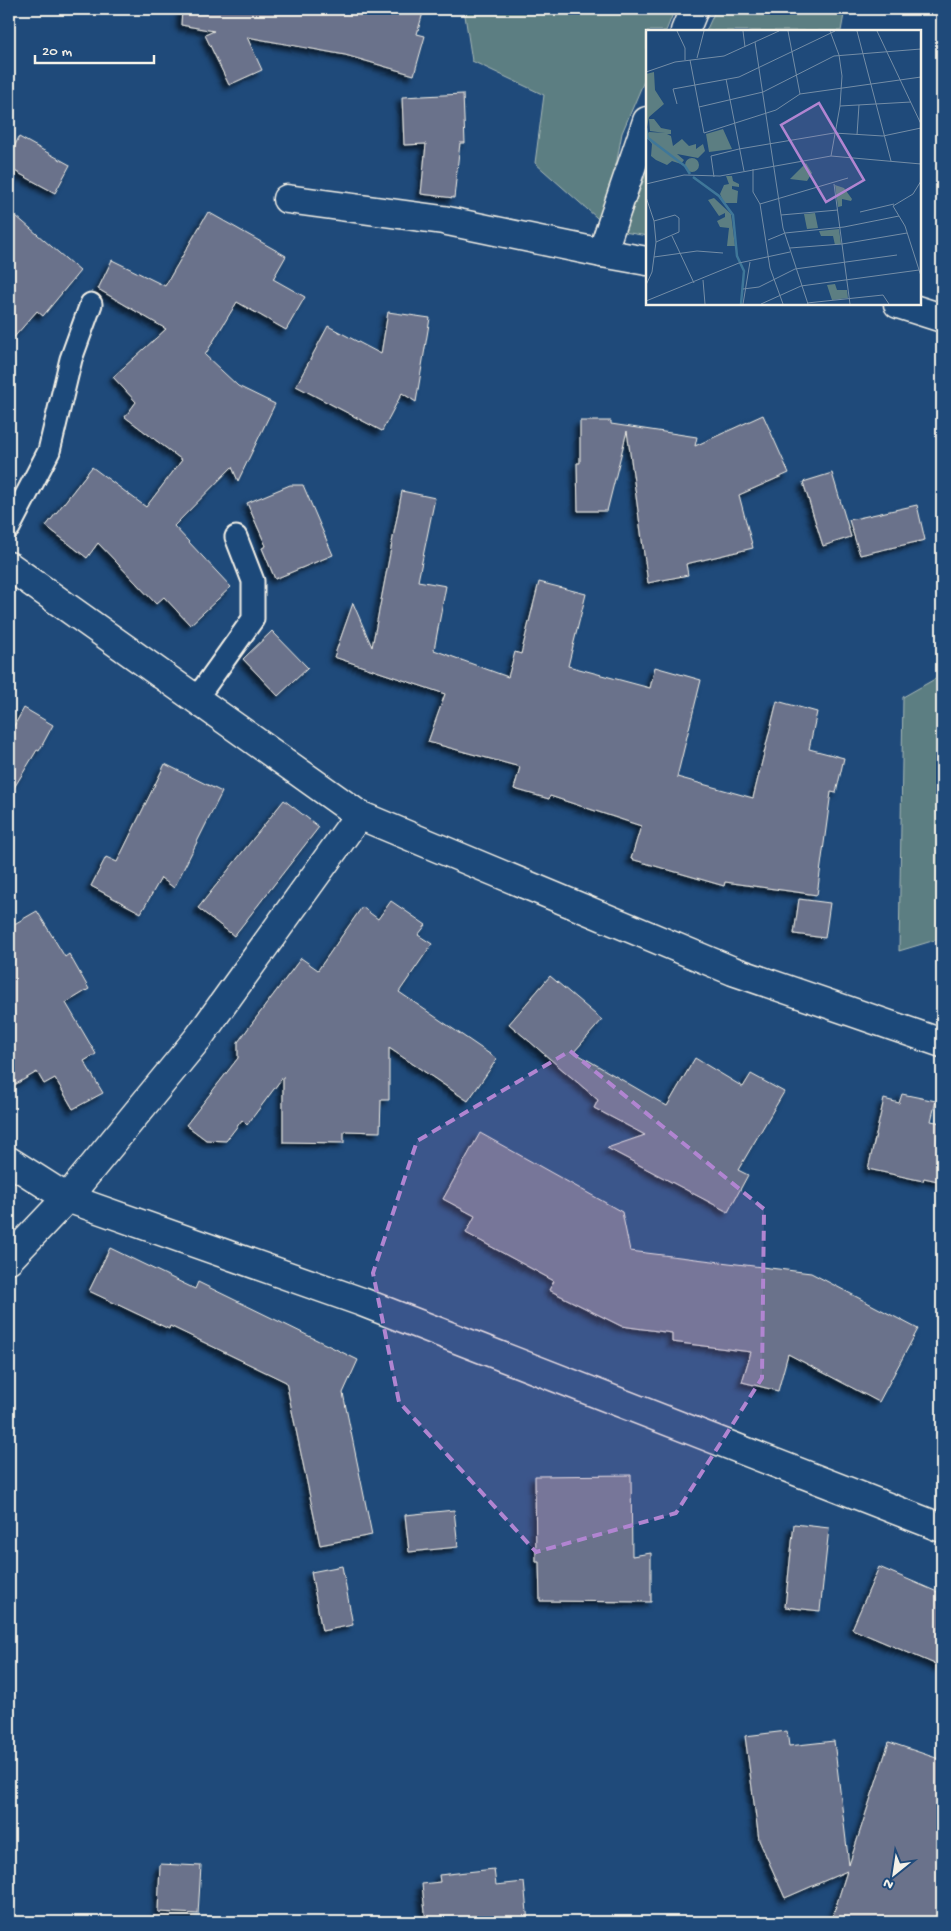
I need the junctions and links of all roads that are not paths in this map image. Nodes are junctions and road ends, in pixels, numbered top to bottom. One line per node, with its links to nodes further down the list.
1 (694, 9): 2 (street)
2 (685, 30)
3 (646, 124): 5 (street)
4 (287, 199): 5 (street)
5 (602, 253): 6 (street)
6 (646, 261)
7 (90, 304): 10 (lane)
8 (901, 305): 9 (street)
9 (942, 318)
10 (9, 528)
11 (236, 536): 13 (lane)
12 (9, 566): 13 (street)
13 (196, 699): 14 (street)
14 (359, 814): 15 (street); 17 (street)
15 (942, 1043)
16 (9, 1161): 17 (street)
17 (67, 1198): 18 (street); 19 (street)
18 (9, 1259)
19 (942, 1528)

